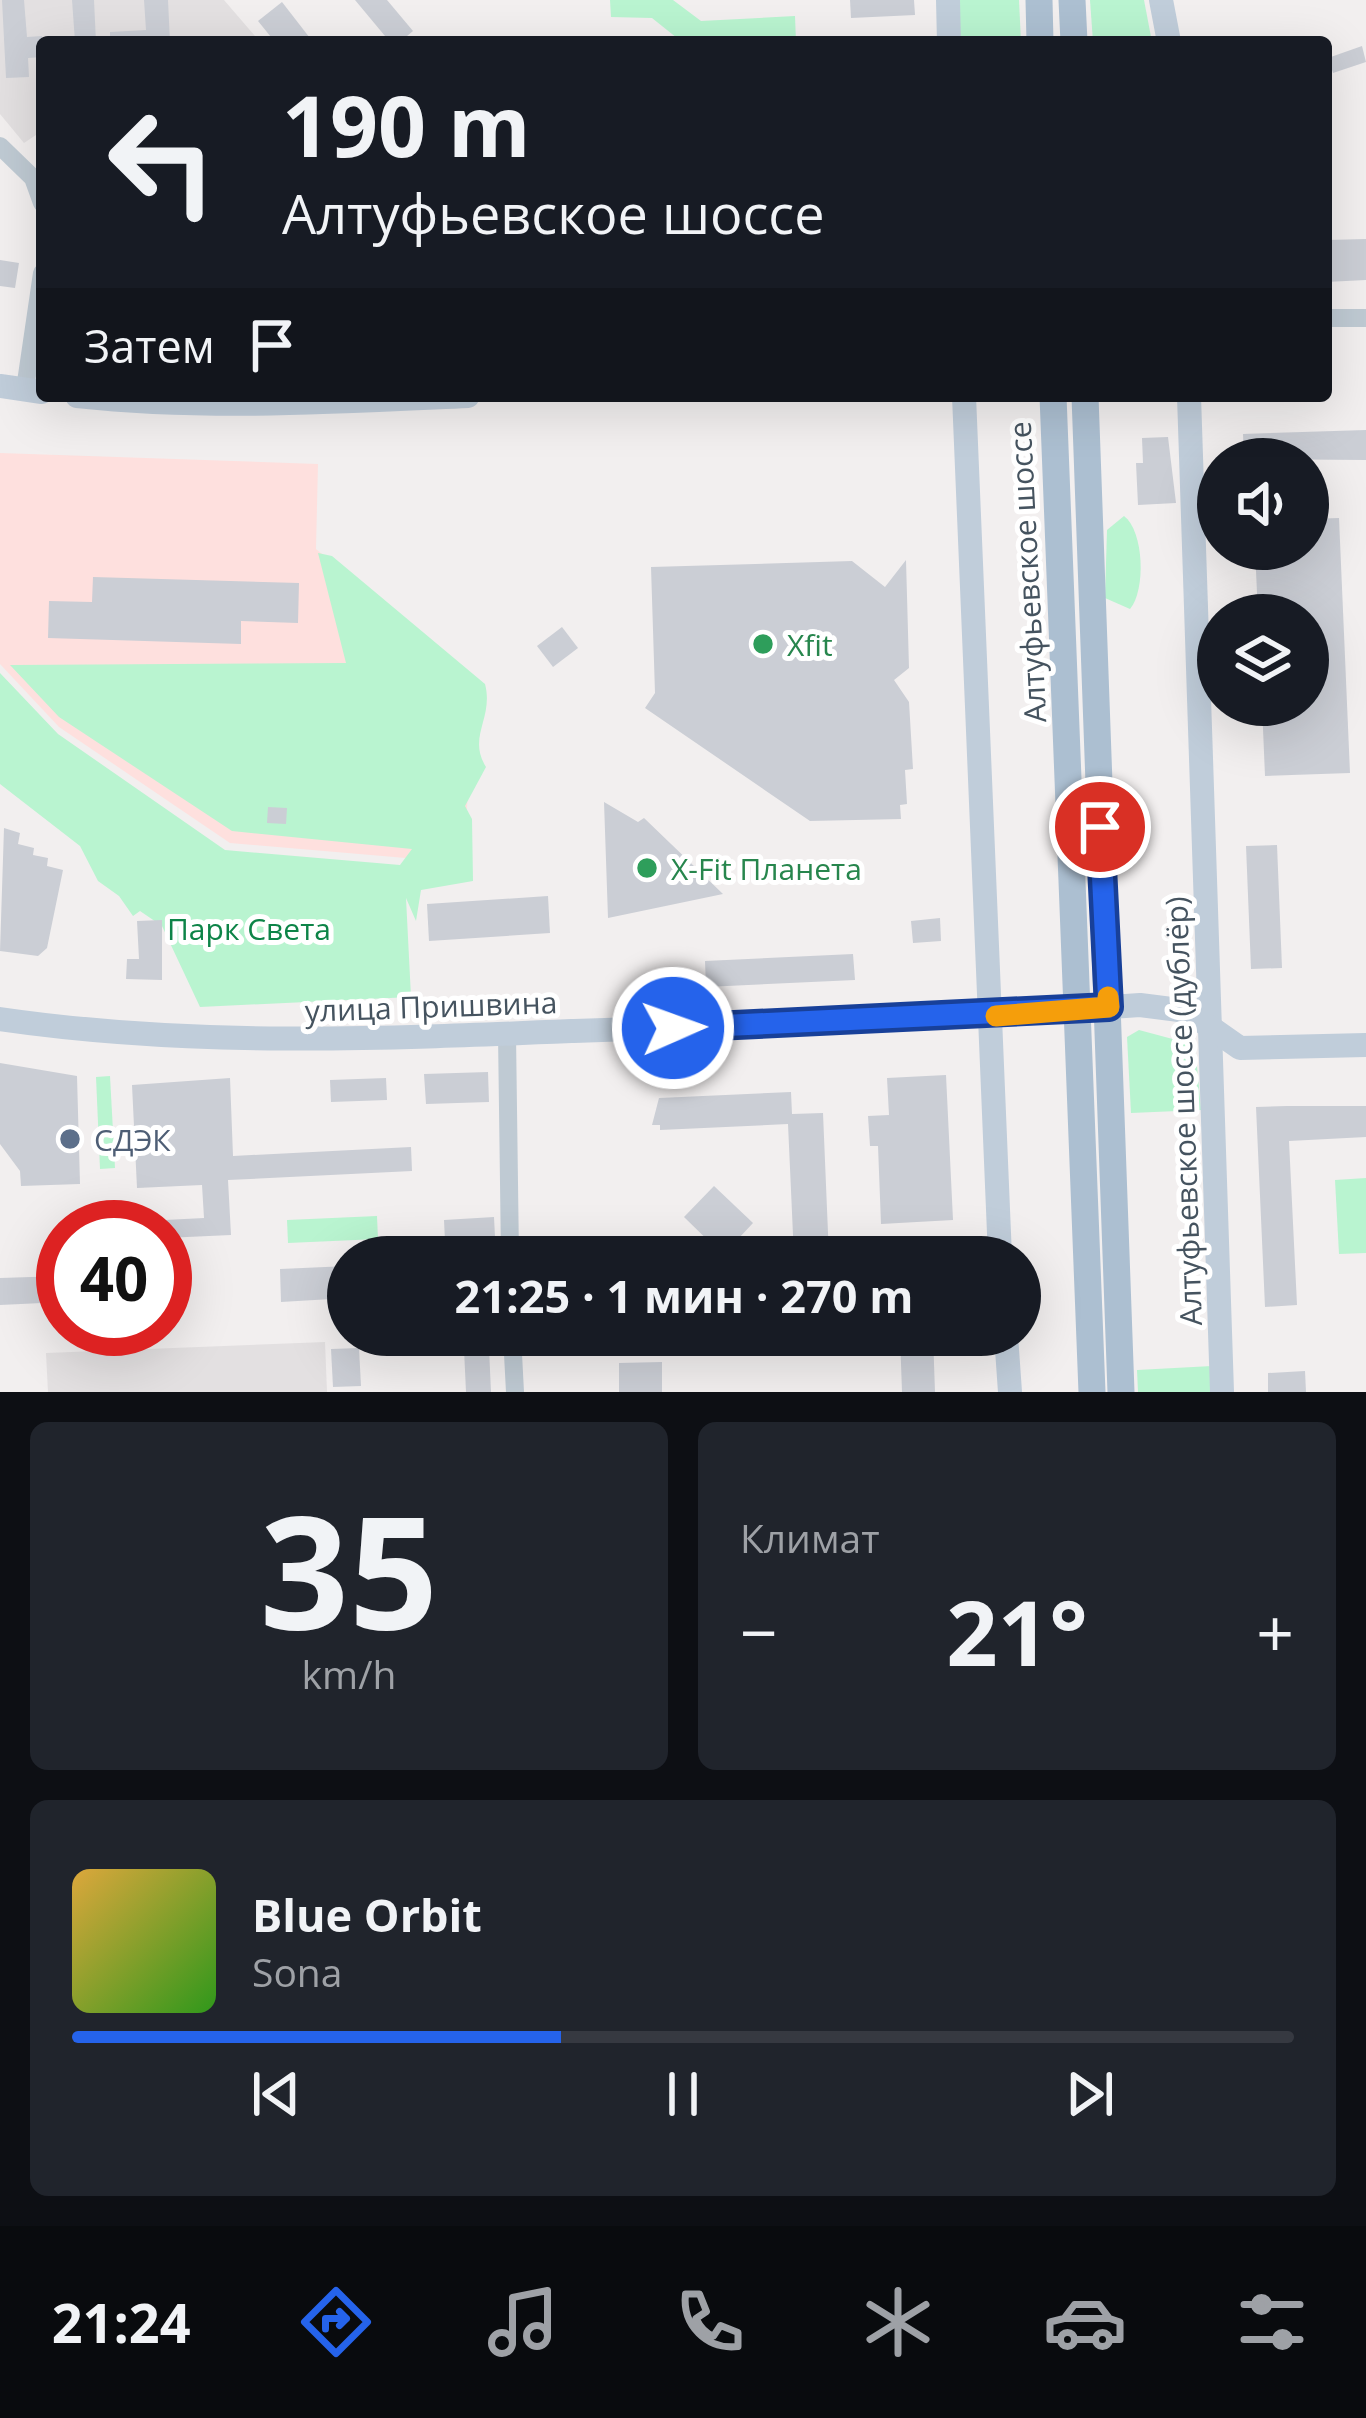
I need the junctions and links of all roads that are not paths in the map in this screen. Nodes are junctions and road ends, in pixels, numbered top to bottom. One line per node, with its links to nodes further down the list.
1 (948, 0): 5 (street)
2 (1039, 0): 6 (main road)
3 (1072, 0): 7 (main road)
4 (1161, 0): 8 (street)
5 (949, 36)
6 (1040, 36)
7 (1074, 36)
8 (1168, 36)
9 (0, 146): 10 (street)
10 (36, 186)
11 (36, 308): 14 (street)
12 (1366, 318): 13 (street)
13 (1332, 319)
14 (22, 389)
15 (130, 402): 16 (street)
16 (348, 402)
17 (964, 402): 22 (street)
18 (1052, 402): 21 (main road, Алтуфьевское шоссе)
19 (1085, 402): 21 (main road, Алтуфьевское шоссе)
20 (1189, 402): 24 (street, Алтуфьевское шоссе (дублёр))
21 (1095, 1008): 22 (street, улица Пришвина); 24 (street, улица Пришвина); 35 (main road, Алтуфьевское шоссе); 36 (main road, Алтуфьевское шоссе)
22 (992, 1016): 25 (street, улица Пришвина); 30 (street)
23 (0, 1019): 25 (street, улица Пришвина)
24 (1213, 1029): 27 (street, улица Пришвина); 28 (street, Алтуфьевское шоссе (дублёр))
25 (507, 1034): 29 (street)
26 (1366, 1045): 27 (street)
27 (1240, 1048): 28 (street)
28 (1214, 1068): 37 (street, Алтуфьевское шоссе (дублёр))
29 (510, 1236)
30 (999, 1236)
31 (513, 1356): 33 (street)
32 (1007, 1356): 34 (street)
33 (514, 1392)
34 (1010, 1392)
35 (1092, 1392)
36 (1121, 1392)
37 (1222, 1392)

